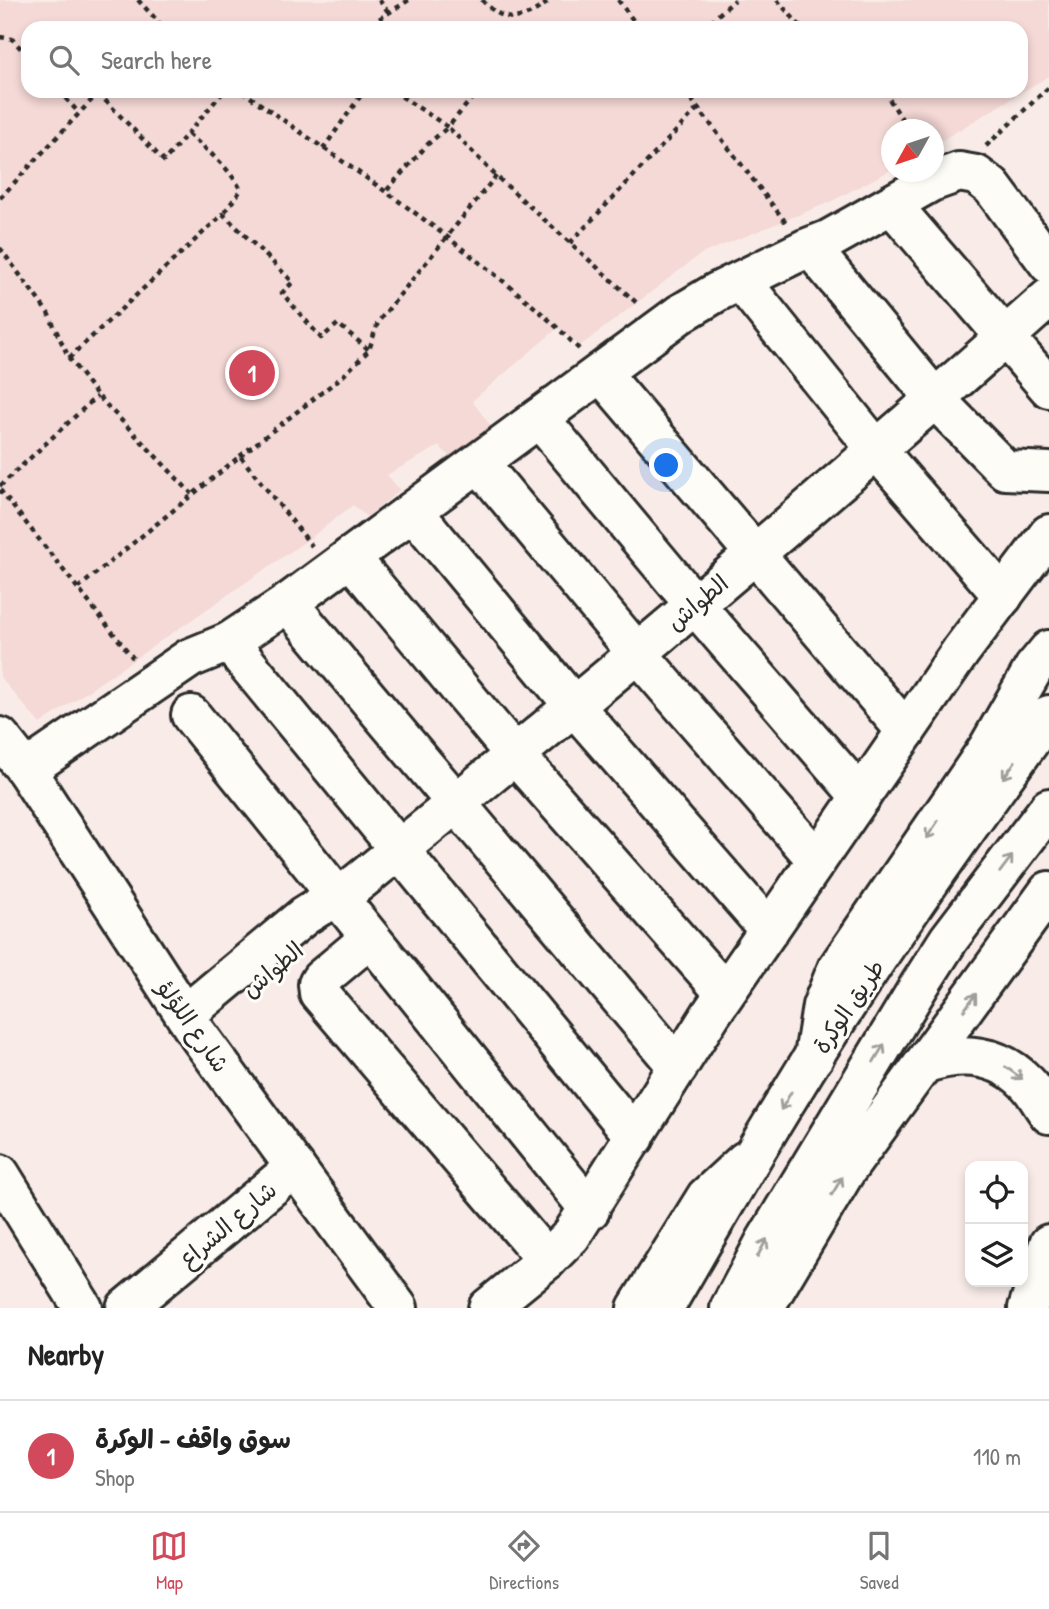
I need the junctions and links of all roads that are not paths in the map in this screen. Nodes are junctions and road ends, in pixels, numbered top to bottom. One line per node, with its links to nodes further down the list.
1 (892, 205): 2 (main road); 3 (main road); 6 (main road)
2 (808, 248): 4 (main road); 9 (main road)
3 (1049, 264)
4 (741, 281): 7 (main road); 11 (main road)
5 (1049, 298): 6 (main road, الطواش)
6 (1005, 337): 8 (main road); 9 (main road, الطواش)
7 (601, 373): 10 (main road); 16 (main road)
8 (1049, 388)
9 (935, 399): 11 (main road, الطواش); 13 (main road)
10 (539, 418): 12 (main road); 20 (main road)
11 (876, 449): 16 (main road, الطواش); 18 (main road)
12 (479, 463): 14 (main road); 23 (main road)
13 (1049, 472)
14 (413, 511): 17 (main road); 24 (main road)
15 (1049, 534): 18 (main road)
16 (756, 553): 20 (main road, الطواش); 27 (main road)
17 (341, 564): 19 (main road); 29 (main road)
18 (1003, 596): 27 (main road)
19 (288, 603): 21 (main road); 32 (main road)
20 (695, 605): 23 (main road, الطواش); 31 (main road)
21 (229, 642): 30 (main road); 30 (main road); 34 (main road)
22 (1049, 650): 42 (main road, one-way to 42)
23 (637, 653): 24 (main road, الطواش); 35 (main road)
24 (574, 706): 29 (main road, الطواش); 38 (main road)
25 (191, 715): 37 (main road)
26 (1049, 715): 42 (main road, طريق الوكرة, one-way to 42)
27 (906, 732): 31 (main road)
28 (0, 737): 30 (main road, شارع اللؤلؤ)
29 (515, 755): 32 (main road, الطواش); 40 (main road)
30 (22, 777): 41 (main road, شارع اللؤلؤ)
31 (861, 797): 35 (main road)
32 (456, 803): 34 (main road, الطواش); 44 (main road)
33 (1049, 808): 59 (main road, one-way to 33)
34 (399, 850): 37 (main road, الطواش); 46 (main road)
35 (817, 860): 38 (main road)
36 (1049, 891): 43 (main road, one-way to 36)
37 (339, 898): 39 (main road); 41 (main road, الطواش)
38 (769, 930): 40 (main road)
39 (370, 938): 50 (main road); 52 (main road)
40 (725, 993): 44 (main road)
41 (191, 1023): 48 (main road, شارع اللؤلؤ)
42 (814, 1057): 47 (main road, طريق الوكرة, one-way to 47)
43 (926, 1063): 45 (main road, one-way to 45); 60 (main road, one-way to 43)
44 (678, 1067): 46 (main road)
45 (1048, 1110)
46 (635, 1138): 50 (main road)
47 (757, 1150): 57 (main road); 58 (main road, طريق الوكرة)
48 (295, 1167): 54 (main road, شارع الشراع); 55 (main road, شارع اللؤلؤ)
49 (0, 1174): 53 (main road)
50 (590, 1210): 52 (main road)
51 (1049, 1244): 61 (main road)
52 (547, 1260): 56 (main road)
53 (83, 1308)
54 (126, 1308)
55 (398, 1308)
56 (488, 1308)
57 (636, 1308)
58 (664, 1308)
59 (730, 1308)
60 (764, 1308)
61 (1028, 1308)

